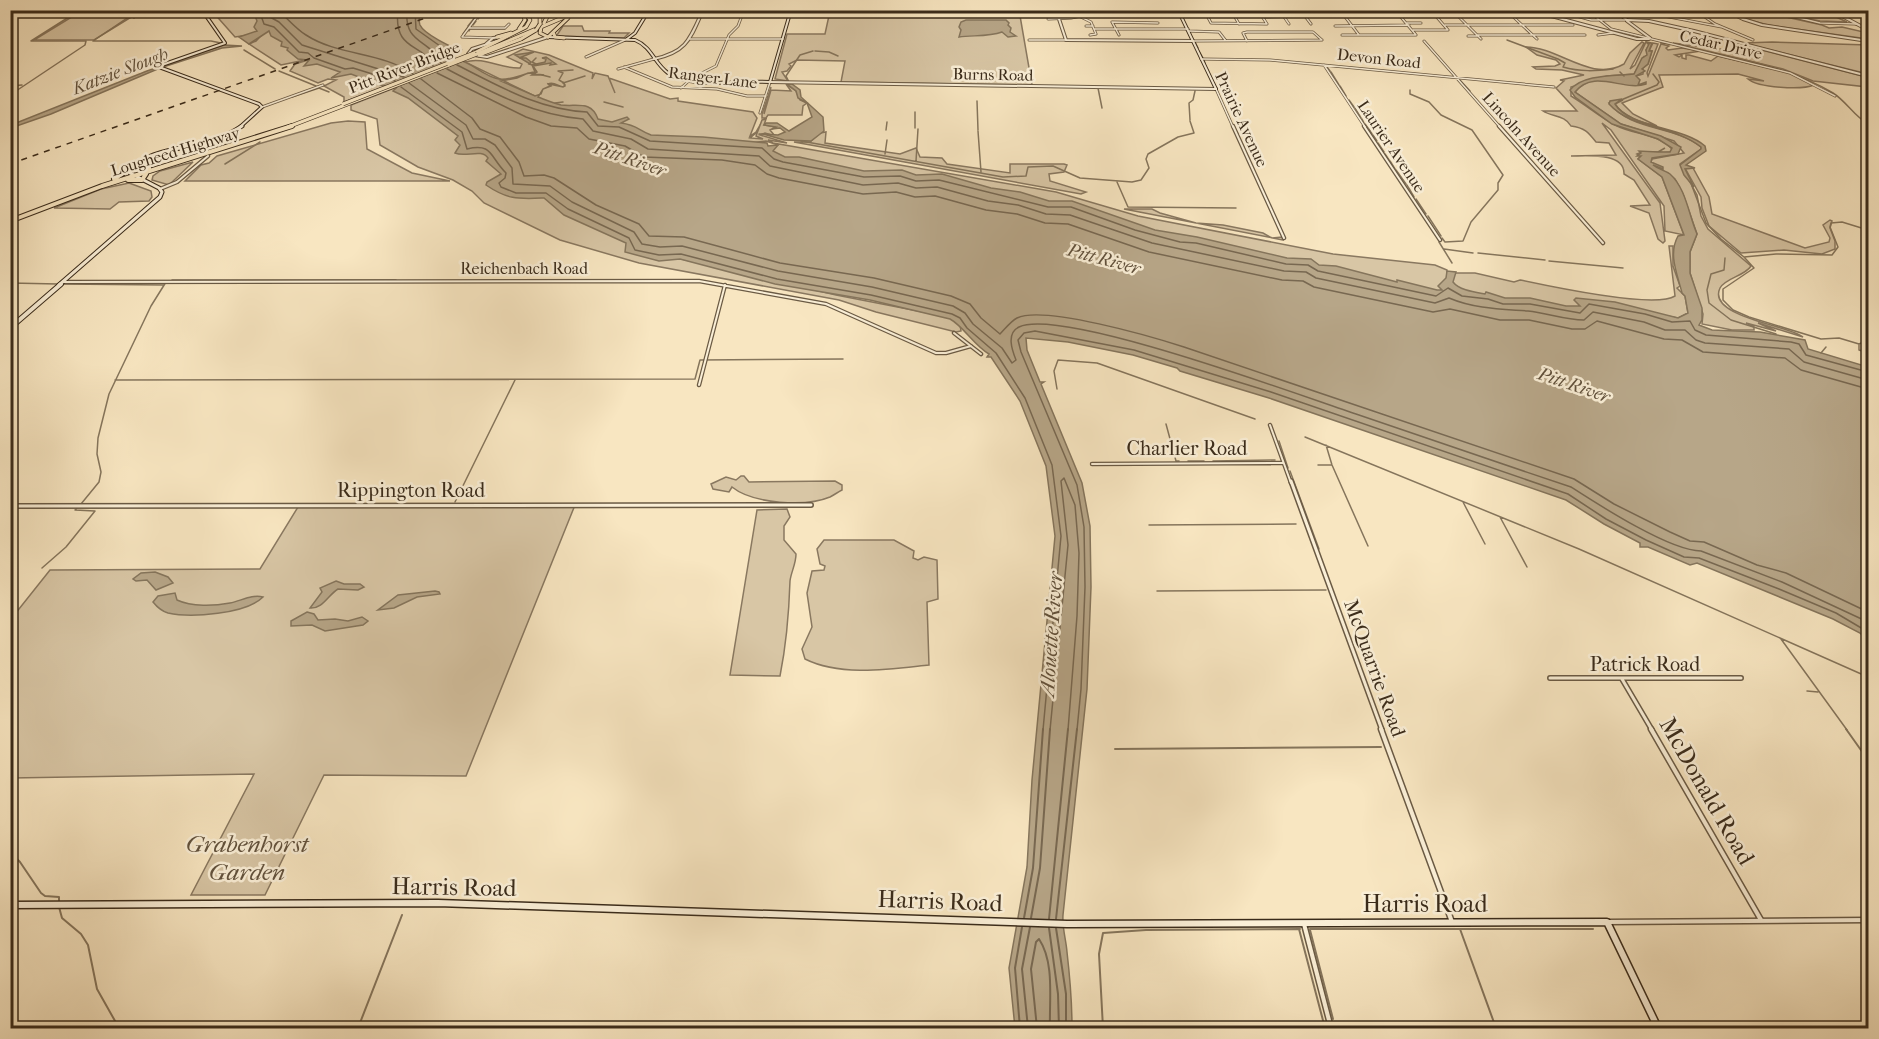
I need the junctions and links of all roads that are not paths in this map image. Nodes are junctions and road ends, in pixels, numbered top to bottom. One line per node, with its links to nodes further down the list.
1 (143, 10): 39 (street)
2 (202, 10): 131 (main road)
3 (482, 10): 35 (street)
4 (522, 10): 91 (main road); 113 (main road)
5 (532, 10): 72 (main road)
6 (573, 10): 29 (main road)
7 (581, 10): 80 (main road); 113 (main road)
8 (647, 10): 95 (main road)
9 (703, 10): 96 (street)
10 (744, 10): 97 (street)
11 (767, 10): 30 (street)
12 (1056, 10): 50 (street)
13 (1204, 10): 57 (street)
14 (1231, 10): 57 (street)
15 (1258, 10): 48 (street)
16 (1340, 10): 43 (street)
17 (1395, 10): 44 (street)
18 (1452, 10): 45 (street)
19 (1506, 10): 46 (street)
20 (1529, 10): 47 (street, Cedar Drive)
21 (1587, 10): 51 (street)
22 (1614, 10): 52 (main road)
23 (1650, 10): 70 (street)
24 (1674, 10): 37 (street)
25 (1695, 10): 37 (street)
26 (1725, 10): 109 (street)
27 (1766, 10): 60 (street)
28 (1831, 10): 60 (street)
29 (541, 11): 72 (main road, bridge)
30 (790, 11): 32 (street); 98 (main road)
31 (1280, 11): 41 (street)
32 (815, 12)
33 (1179, 12): 34 (street); 76 (main road, Prairie Avenue)
34 (1155, 13): 40 (street)
35 (479, 14): 36 (street); 71 (street)
36 (507, 14)
37 (1700, 14): 70 (street)
38 (1573, 15): 51 (street)
39 (134, 16)
40 (1080, 16): 50 (street); 67 (street)
41 (1284, 16): 42 (street); 48 (street); 58 (street)
42 (1305, 16): 43 (street); 59 (street)
43 (1345, 16): 44 (street); 69 (street)
44 (1400, 16): 55 (street); 62 (street)
45 (1458, 16): 46 (street); 63 (street)
46 (1512, 16): 47 (street); 64 (street)
47 (1548, 16): 79 (street, Cedar Drive)
48 (1263, 17): 57 (street)
49 (1048, 19): 50 (street)
50 (1059, 19): 105 (street)
51 (1599, 20): 52 (street); 101 (street)
52 (1627, 20): 101 (street); 120 (street)
53 (1421, 22): 55 (street)
54 (1158, 23): 74 (street)
55 (1406, 23): 61 (street)
56 (509, 24): 71 (street)
57 (1239, 24)
58 (1289, 24)
59 (1311, 24)
60 (1858, 24): 78 (street)
61 (1409, 25): 69 (street); 77 (street)
62 (1445, 25): 63 (street); 77 (street)
63 (1467, 25): 64 (street); 86 (street)
64 (1522, 25): 65 (street); 87 (street)
65 (1573, 25)
66 (1086, 26): 67 (street)
67 (1093, 26): 73 (street)
68 (1335, 26): 69 (street)
69 (1352, 26): 85 (street)
70 (1722, 27): 108 (street)
71 (469, 28): 93 (street)
72 (539, 28): 92 (main road); 113 (main road)
73 (1094, 29): 74 (street); 81 (street)
74 (1115, 29): 75 (street); 82 (street)
75 (1141, 29): 76 (street); 83 (street)
76 (1188, 30): 106 (main road, Prairie Avenue); 110 (street)
77 (1413, 30): 85 (street)
78 (1869, 30)
79 (1613, 33): 89 (street); 101 (street, Cedar Drive)
80 (554, 34): 92 (main road); 94 (main road)
81 (1090, 34)
82 (1119, 35)
83 (1143, 35)
84 (1342, 35): 85 (street)
85 (1359, 35)
86 (1477, 35): 87 (street); 90 (street); 99 (street)
87 (1533, 35): 88 (street); 100 (street)
88 (1585, 35)
89 (1598, 35)
90 (1468, 36)
91 (496, 37): 93 (street); 102 (street); 112 (street)
92 (548, 37): 94 (main road); 103 (street)
93 (483, 38): 102 (street)
94 (564, 39): 95 (main road); 103 (street)
95 (626, 39): 114 (street); 115 (main road)
96 (690, 39): 97 (street); 115 (street)
97 (728, 39): 98 (street); 122 (street)
98 (783, 39): 123 (main road)
99 (1481, 39)
100 (1537, 39)
101 (1649, 39): 129 (street, Cedar Drive)
102 (492, 40): 112 (street)
103 (534, 40): 112 (street)
104 (1029, 40): 105 (street)
105 (1066, 40): 106 (street)
106 (1193, 40): 110 (street); 116 (main road, Prairie Avenue)
107 (1424, 40): 121 (street, Lincoln Avenue)
108 (1753, 40)
109 (1869, 40)
110 (1226, 41): 111 (street)
111 (1247, 41): 111 (street)
112 (486, 44)
113 (477, 54): 130 (main road, Pitt River Bridge, bridge); 130 (main road, Pitt River Bridge, bridge)
114 (586, 57)
115 (656, 58): 118 (street); 122 (main road)
116 (1202, 59): 117 (street, Devon Road); 127 (main road, Prairie Avenue)
117 (1324, 65): 121 (street, Devon Road); 141 (street, Laurier Avenue)
118 (624, 67): 119 (street); 126 (street, Ranger Lane)
119 (618, 69)
120 (1869, 76)
121 (1456, 78): 125 (street, Devon Road); 142 (street, Lincoln Avenue)
122 (689, 80): 123 (main road); 126 (street)
123 (770, 82): 127 (street, Burns Road); 128 (street)
124 (323, 85): 131 (street)
125 (1554, 87)
126 (681, 88): 128 (street, Ranger Lane)
127 (1216, 89): 140 (street, Prairie Avenue)
128 (766, 96): 132 (street)
129 (1835, 96)
130 (345, 104): 134 (main road, Lougheed Highway)
131 (262, 107): 135 (main road)
132 (760, 113)
133 (208, 156): 138 (street)
134 (150, 170): 135 (main road, Lougheed Highway); 135 (main road); 137 (main road)
135 (132, 171): 136 (main road, Lougheed Highway); 137 (main road)
136 (116, 180): 137 (main road); 139 (highway, Lougheed Highway)
137 (142, 180): 138 (main road)
138 (160, 189): 143 (main road)
139 (10, 220)
140 (1284, 237)
141 (1440, 240)
142 (1604, 243)
143 (63, 282): 144 (street, Reichenbach Road); 145 (main road)
144 (725, 285): 147 (street, Reichenbach Road); 149 (street)
145 (10, 328)
146 (954, 333): 147 (street)
147 (971, 346): 148 (street)
148 (981, 354)
149 (699, 385)
150 (1270, 425): 151 (street, McQuarrie Road)
151 (1283, 463): 152 (street, Charlier Road); 162 (street, McQuarrie Road)
152 (1092, 464)
153 (811, 505): 154 (street, Rippington Road)
154 (10, 506)
155 (1550, 678): 157 (street, Patrick Road)
156 (1741, 678): 157 (street, Patrick Road)
157 (1622, 679): 159 (street, McDonald Road)
158 (10, 905): 161 (main road, Harris Road)
159 (1761, 920): 160 (street, Harris Road); 163 (street, Harris Road)
160 (1869, 920)
161 (1303, 922): 162 (main road, Harris Road); 164 (street)
162 (1452, 922): 163 (main road, Harris Road)
163 (1607, 922): 165 (main road)
164 (1331, 1029)
165 (1658, 1029)

